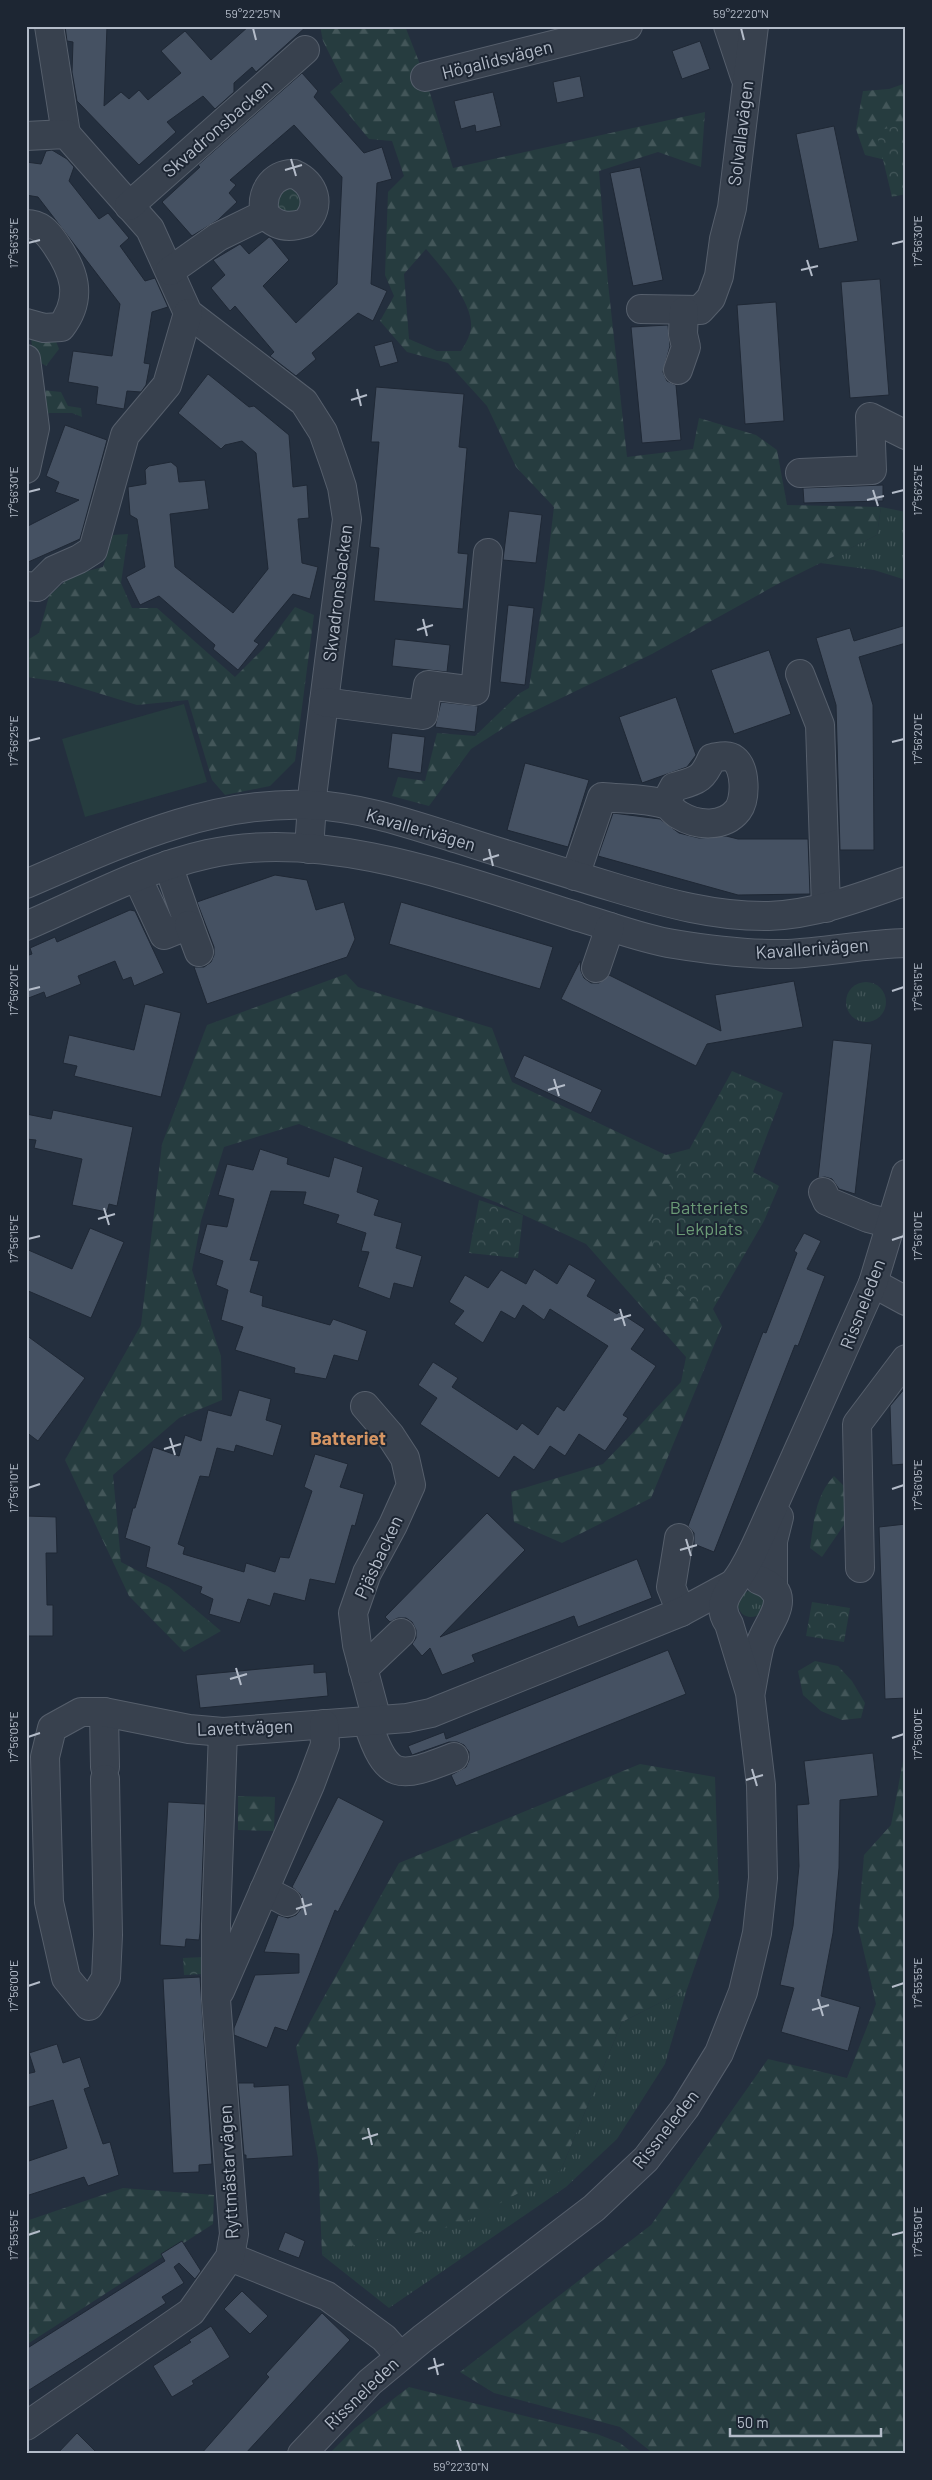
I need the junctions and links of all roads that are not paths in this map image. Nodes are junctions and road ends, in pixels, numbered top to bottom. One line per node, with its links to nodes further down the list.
1 (49, 26): 8 (street)
2 (628, 26): 6 (street, Högalidsvägen)
3 (728, 26): 7 (street)
4 (754, 26): 7 (street, Solvallavägen)
5 (305, 50): 10 (street, Skvadronsbacken)
6 (425, 78)
7 (746, 82): 15 (street, Solvallavägen)
8 (66, 134): 9 (street); 10 (street, Skvadronsbacken)
9 (26, 136)
10 (129, 206): 13 (street, Skvadronsbacken)
11 (265, 214): 13 (street)
12 (26, 224): 17 (street)
13 (170, 271): 16 (street, Skvadronsbacken)
14 (641, 308): 15 (street)
15 (684, 311): 19 (street)
16 (188, 313): 25 (street); 27 (street, Skvadronsbacken)
17 (26, 323)
18 (26, 359): 20 (street)
19 (678, 370)
20 (28, 387): 22 (street)
21 (906, 435): 23 (street)
22 (26, 470)
23 (800, 473)
24 (488, 553): 27 (street)
25 (26, 586)
26 (800, 674): 36 (street)
27 (324, 702): 29 (street, Skvadronsbacken)
28 (665, 804): 33 (street)
29 (313, 805): 30 (street, Skvadronsbacken); 33 (street, Kavallerivägen); 35 (street, Kavallerivägen)
30 (309, 849): 31 (street, Kavallerivägen); 39 (street, Kavallerivägen)
31 (168, 865): 32 (street, Kavallerivägen); 37 (street)
32 (137, 876): 37 (street); 38 (street, Kavallerivägen)
33 (575, 876): 36 (street, Kavallerivägen)
34 (906, 881): 36 (street, Kavallerivägen)
35 (26, 884)
36 (826, 908)
37 (189, 925): 41 (street)
38 (26, 926)
39 (610, 926): 40 (street, Kavallerivägen); 42 (street)
40 (906, 943)
41 (199, 952)
42 (596, 968)
43 (906, 1174): 45 (street, Rissneleden)
44 (823, 1192): 45 (street)
45 (891, 1224): 46 (street, Rissneleden)
46 (873, 1283): 47 (street); 49 (street, Rissneleden)
47 (906, 1300)
48 (906, 1359): 52 (street)
49 (822, 1403): 53 (street, Rissneleden); 54 (street, Rissneleden)
50 (365, 1406): 59 (street, Pjäsbacken)
51 (679, 1538): 55 (street)
52 (860, 1568)
53 (734, 1583): 54 (street); 55 (street, Lavettvägen); 56 (street, Rissneleden)
54 (773, 1589): 57 (street, Rissneleden)
55 (681, 1612): 56 (street); 62 (street, Lavettvägen)
56 (727, 1621): 57 (street); 60 (street, Rissneleden)
57 (771, 1624): 60 (street, Rissneleden)
58 (401, 1633): 59 (street)
59 (363, 1669): 62 (street, Pjäsbacken)
60 (750, 1693): 68 (street, Rissneleden)
61 (104, 1712): 61 (street, Lavettvägen); 64 (street, Lavettvägen)
62 (372, 1721): 63 (street, Lavettvägen); 65 (street, Pjäsbacken)
63 (324, 1724): 64 (street, Lavettvägen); 66 (street, Ryttmästarvägen)
64 (224, 1732): 66 (street, Ryttmästarvägen)
65 (454, 1757)
66 (216, 1999): 67 (street, Ryttmästarvägen)
67 (230, 2257): 68 (street); 69 (street, Ryttmästarvägen)
68 (400, 2356): 70 (street, Rissneleden)
69 (26, 2426)
70 (302, 2454)

